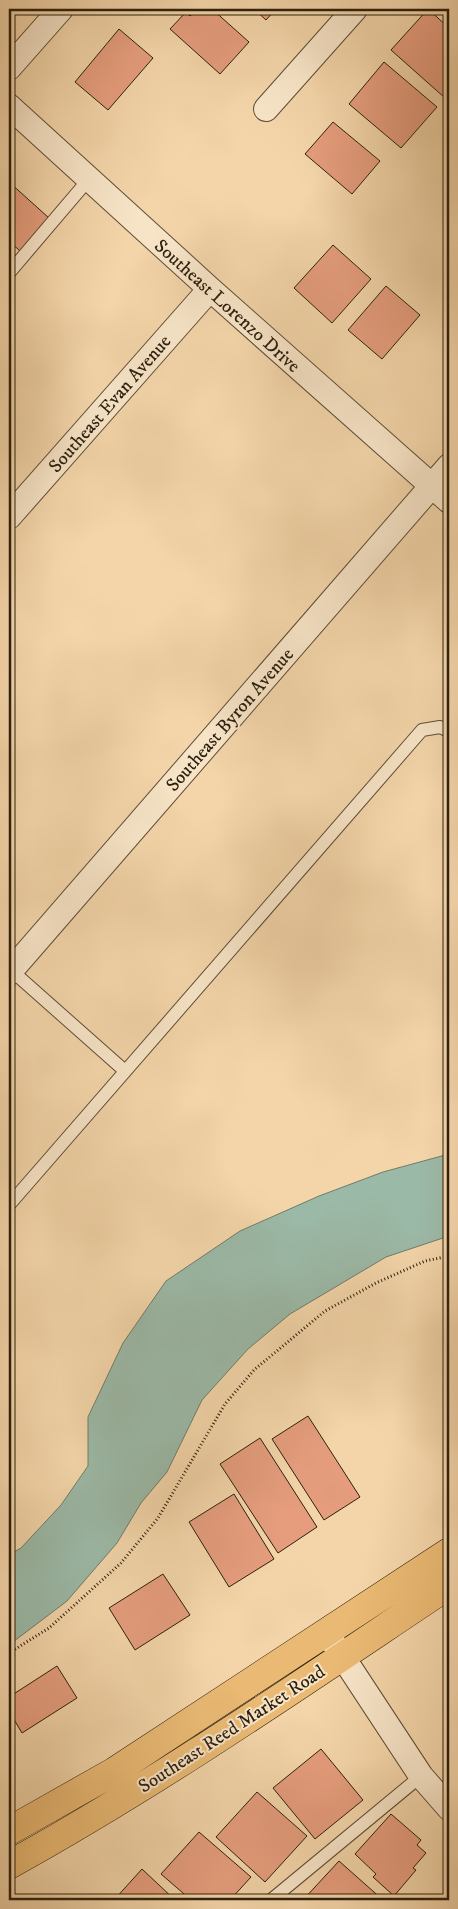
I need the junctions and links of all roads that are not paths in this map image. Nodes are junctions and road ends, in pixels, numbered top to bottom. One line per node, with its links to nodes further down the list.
1 (61, 9): 3 (street)
2 (355, 9): 5 (street)
3 (9, 68)
4 (9, 106): 6 (street, Southeast Lorenzo Drive)
5 (266, 109)
6 (89, 179): 7 (lane); 8 (street, Southeast Lorenzo Drive)
7 (9, 273)
8 (210, 289): 10 (street, Southeast Lorenzo Drive); 12 (street, Southeast Evan Avenue)
9 (449, 466): 10 (street, Southeast Byron Avenue)
10 (432, 486): 11 (street, Southeast Lorenzo Drive); 14 (street, Southeast Byron Avenue)
11 (449, 501)
12 (9, 517)
13 (449, 730): 15 (lane)
14 (10, 970): 15 (lane)
15 (125, 1071): 16 (lane)
16 (9, 1204)
17 (449, 1552): 19 (main road, Southeast Reed Market Road)
18 (449, 1585): 20 (main road, Southeast Reed Market Road)
19 (326, 1633): 20 (street); 23 (main road, Southeast Reed Market Road)
20 (342, 1656): 21 (street); 24 (main road, Southeast Reed Market Road)
21 (421, 1776): 22 (street); 25 (lane)
22 (449, 1808)
23 (9, 1831)
24 (9, 1865)
25 (271, 1900)

